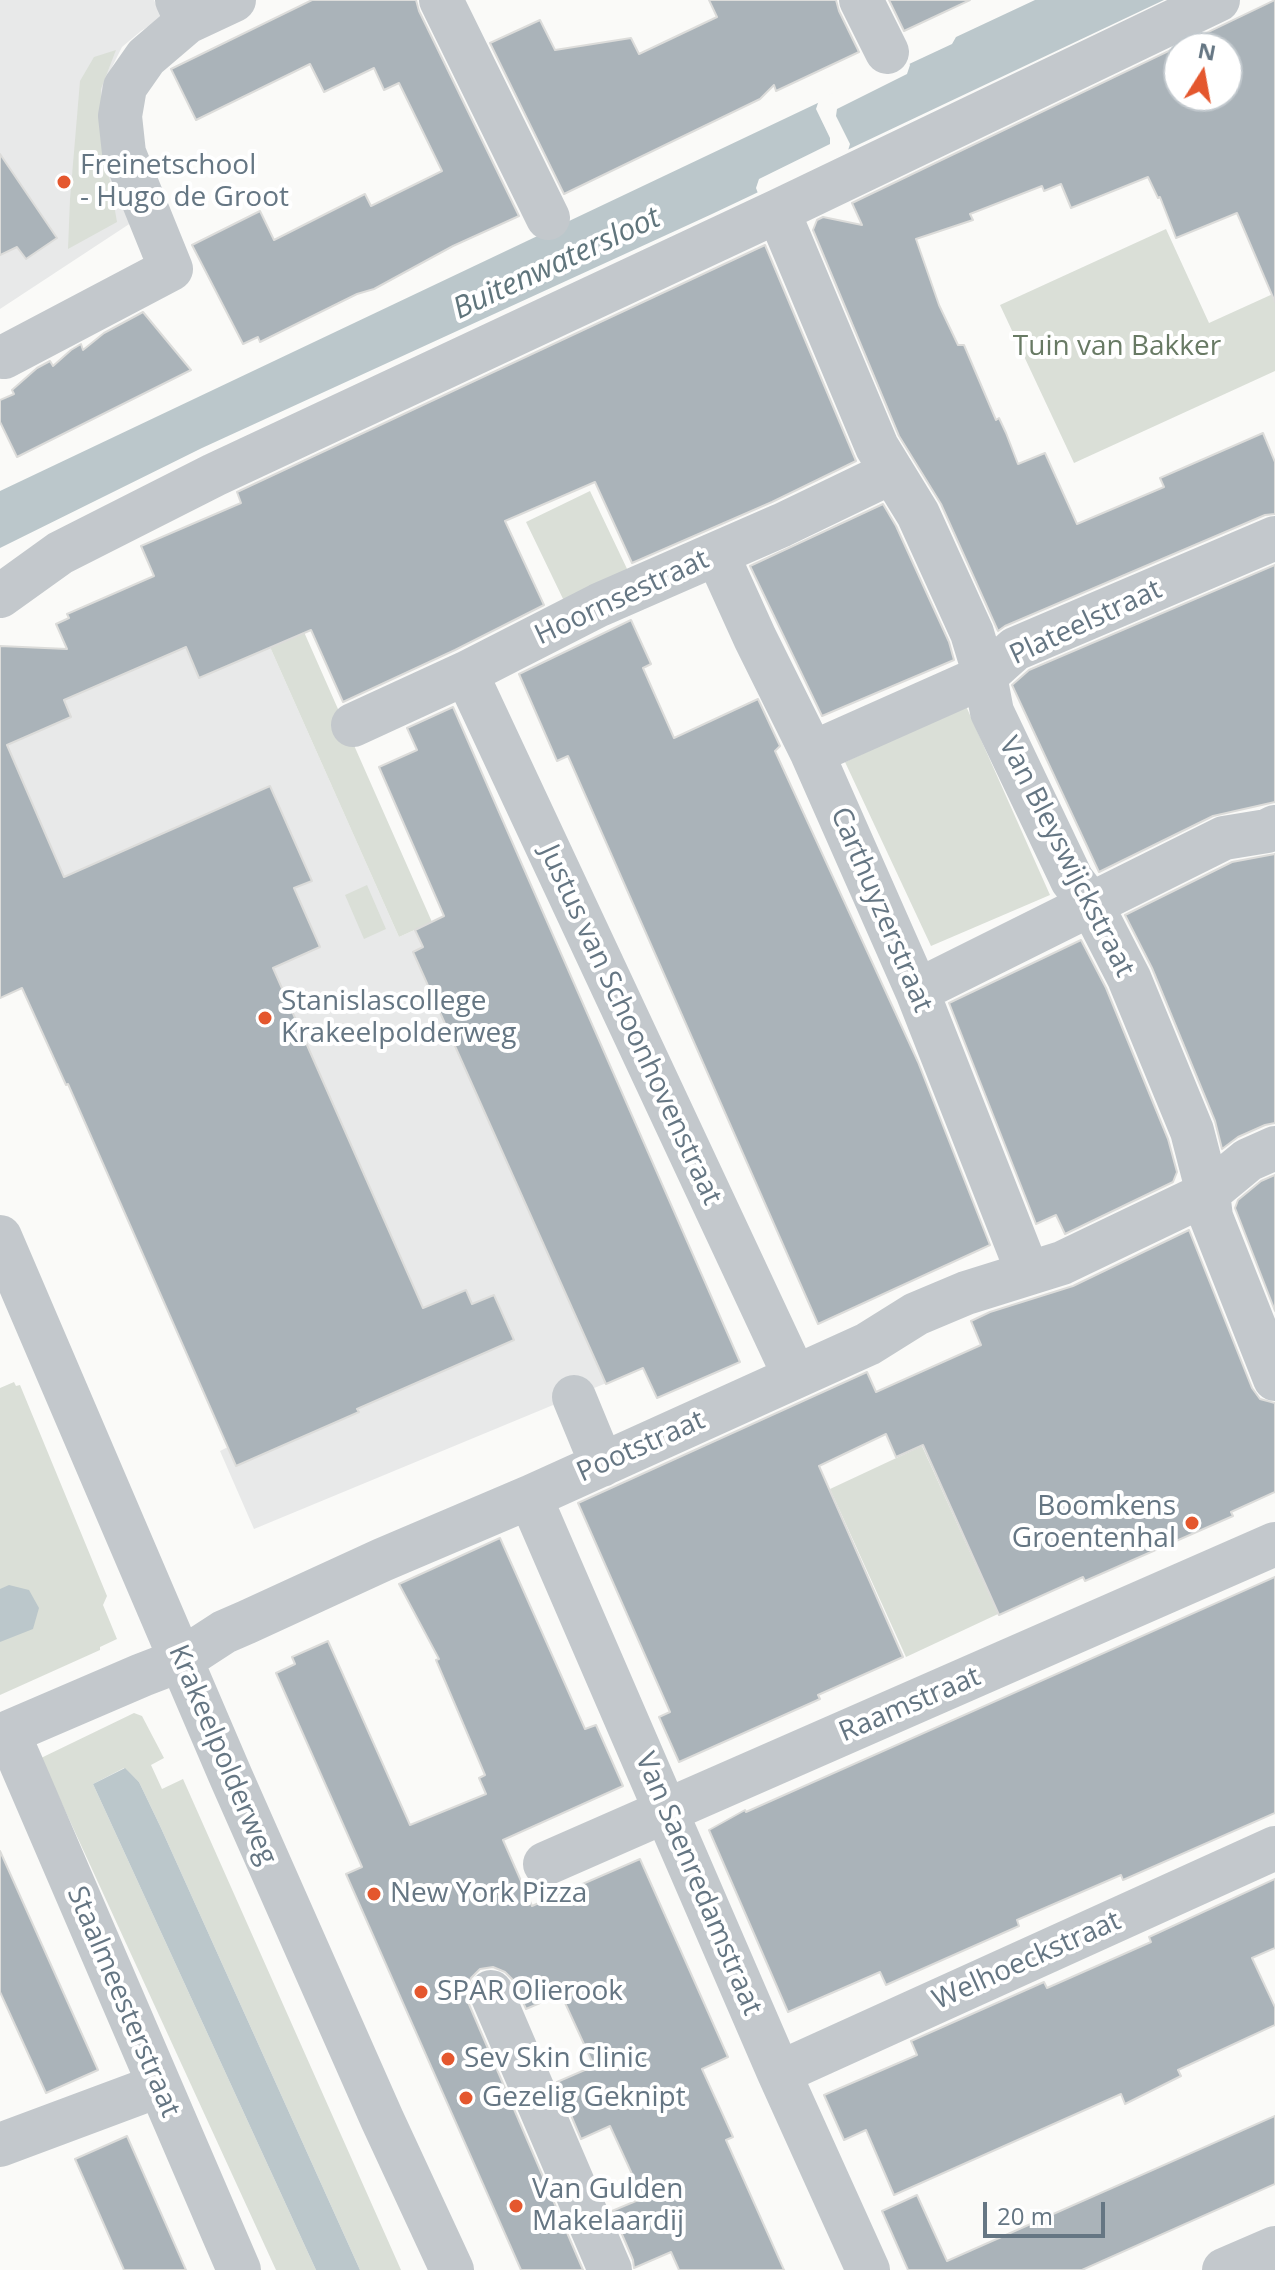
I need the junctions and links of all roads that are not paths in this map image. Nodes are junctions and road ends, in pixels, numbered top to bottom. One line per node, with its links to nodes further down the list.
1 (234, 0): 5 (street)
2 (441, 0): 8 (street)
3 (861, 0): 6 (street)
4 (1218, 0): 7 (street)
5 (182, 11): 9 (street)
6 (887, 52)
7 (778, 211): 10 (street, Van Bleyswijckstraat); 13 (street)
8 (548, 218)
9 (4, 357)
10 (892, 472): 12 (street, Hoornsestraat); 15 (street, Van Bleyswijckstraat)
11 (1275, 538): 15 (street, Plateelstraat)
12 (717, 554): 14 (street, Hoornsestraat); 17 (street, Carthuyzerstraat)
13 (0, 596)
14 (466, 673): 16 (street, Hoornsestraat); 25 (street, Justus van Schoonhovenstraat)
15 (985, 676): 17 (street, Plateelstraat); 19 (street, Van Bleyswijckstraat)
16 (353, 725)
17 (812, 753): 20 (street, Carthuyzerstraat)
18 (1275, 827): 19 (street)
19 (1092, 906): 20 (street); 22 (street, Van Bleyswijckstraat)
20 (917, 991): 24 (street, Carthuyzerstraat)
21 (1275, 1148): 22 (street, Pootstraat)
22 (1208, 1193): 24 (street, Pootstraat); 26 (street, Van Bleyswijckstraat)
23 (0, 1237): 31 (street, Krakeelpolderweg)
24 (1028, 1273): 25 (street, Pootstraat)
25 (795, 1377): 28 (street, Pootstraat)
26 (1275, 1379)
27 (574, 1397): 28 (street)
28 (602, 1465): 29 (street, Pootstraat)
29 (530, 1497): 31 (street, Pootstraat); 33 (street, Van Saenredamstraat)
30 (1275, 1544): 33 (street, Raamstraat)
31 (181, 1660): 32 (street, Pootstraat); 43 (street, Krakeelpolderweg)
32 (4, 1734): 38 (street, Staalmeesterstraat)
33 (667, 1810): 35 (street, Raamstraat); 37 (street, Van Saenredamstraat)
34 (1275, 1848): 37 (street, Welhoeckstraat)
35 (545, 1864)
36 (491, 1992): 44 (street)
37 (779, 2073): 41 (street, Van Saenredamstraat)
38 (158, 2086): 39 (street); 42 (street, Staalmeesterstraat)
39 (0, 2145)
40 (1275, 2248): 45 (street)
41 (854, 2266)
42 (239, 2270)
43 (452, 2270)
44 (610, 2270)
45 (1224, 2270)

